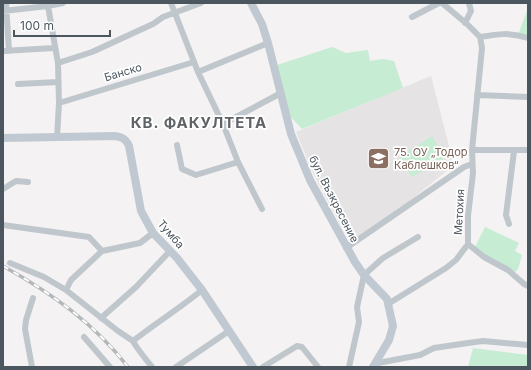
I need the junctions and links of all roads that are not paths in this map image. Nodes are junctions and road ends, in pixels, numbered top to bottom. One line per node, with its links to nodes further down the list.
1 (6, 3): 9 (street)
2 (63, 3): 8 (street)
3 (171, 3): 10 (street)
4 (201, 3): 10 (street)
5 (251, 3): 15 (street, бул. Възкресение)
6 (440, 3): 11 (street); 12 (street)
7 (469, 3): 12 (street)
8 (48, 6): 9 (street); 16 (street)
9 (5, 10): 17 (street)
10 (175, 12): 18 (street); 19 (street)
11 (412, 17)
12 (465, 22): 13 (street)
13 (480, 37): 14 (street); 24 (street, Метохия)
14 (528, 38)
15 (268, 43): 20 (street); 23 (street, бул. Възкресение)
16 (54, 48): 17 (street); 19 (street)
17 (6, 51)
18 (194, 62): 20 (street); 26 (street, Банско)
19 (58, 63): 21 (street)
20 (198, 72): 27 (street)
21 (58, 82): 22 (street); 26 (street)
22 (18, 84)
23 (281, 93): 27 (street); 44 (street, бул. Възкресение)
24 (477, 95): 25 (street); 31 (street, Метохия)
25 (528, 97)
26 (59, 103): 29 (street)
27 (223, 124): 34 (street)
28 (3, 138): 29 (street)
29 (57, 138): 41 (street, Тумба)
30 (176, 145): 34 (street)
31 (472, 150): 32 (street); 35 (street, Метохия)
32 (514, 150): 33 (street); 40 (street)
33 (528, 150)
34 (238, 162): 38 (street)
35 (472, 164): 43 (street, Метохия); 44 (street)
36 (28, 182): 37 (street)
37 (3, 189)
38 (262, 209)
39 (3, 224): 45 (street)
40 (509, 224)
41 (153, 233): 45 (street); 46 (street, Тумба)
42 (418, 237): 48 (street)
43 (468, 244): 49 (street); 53 (street, Метохия)
44 (346, 248): 48 (street, бул. Възкресение)
45 (102, 251): 50 (street)
46 (170, 251): 51 (street, Тумба); 54 (street)
47 (10, 263): 50 (street)
48 (364, 276): 53 (street, бул. Възкресение); 67 (street)
49 (528, 286)
50 (66, 290): 54 (street)
51 (202, 290): 55 (street, Тумба); 57 (street)
52 (33, 298): 60 (street)
53 (388, 304): 59 (street)
54 (101, 318): 57 (street)
55 (229, 331): 63 (street); 64 (street, Тумба)
56 (84, 337): 61 (street)
57 (134, 341): 62 (street)
58 (528, 345): 59 (street)
59 (377, 365)
60 (32, 367)
61 (110, 367)
62 (152, 367)
63 (176, 367)
64 (253, 367)
65 (263, 367): 66 (street)
66 (318, 367)
67 (349, 367)

